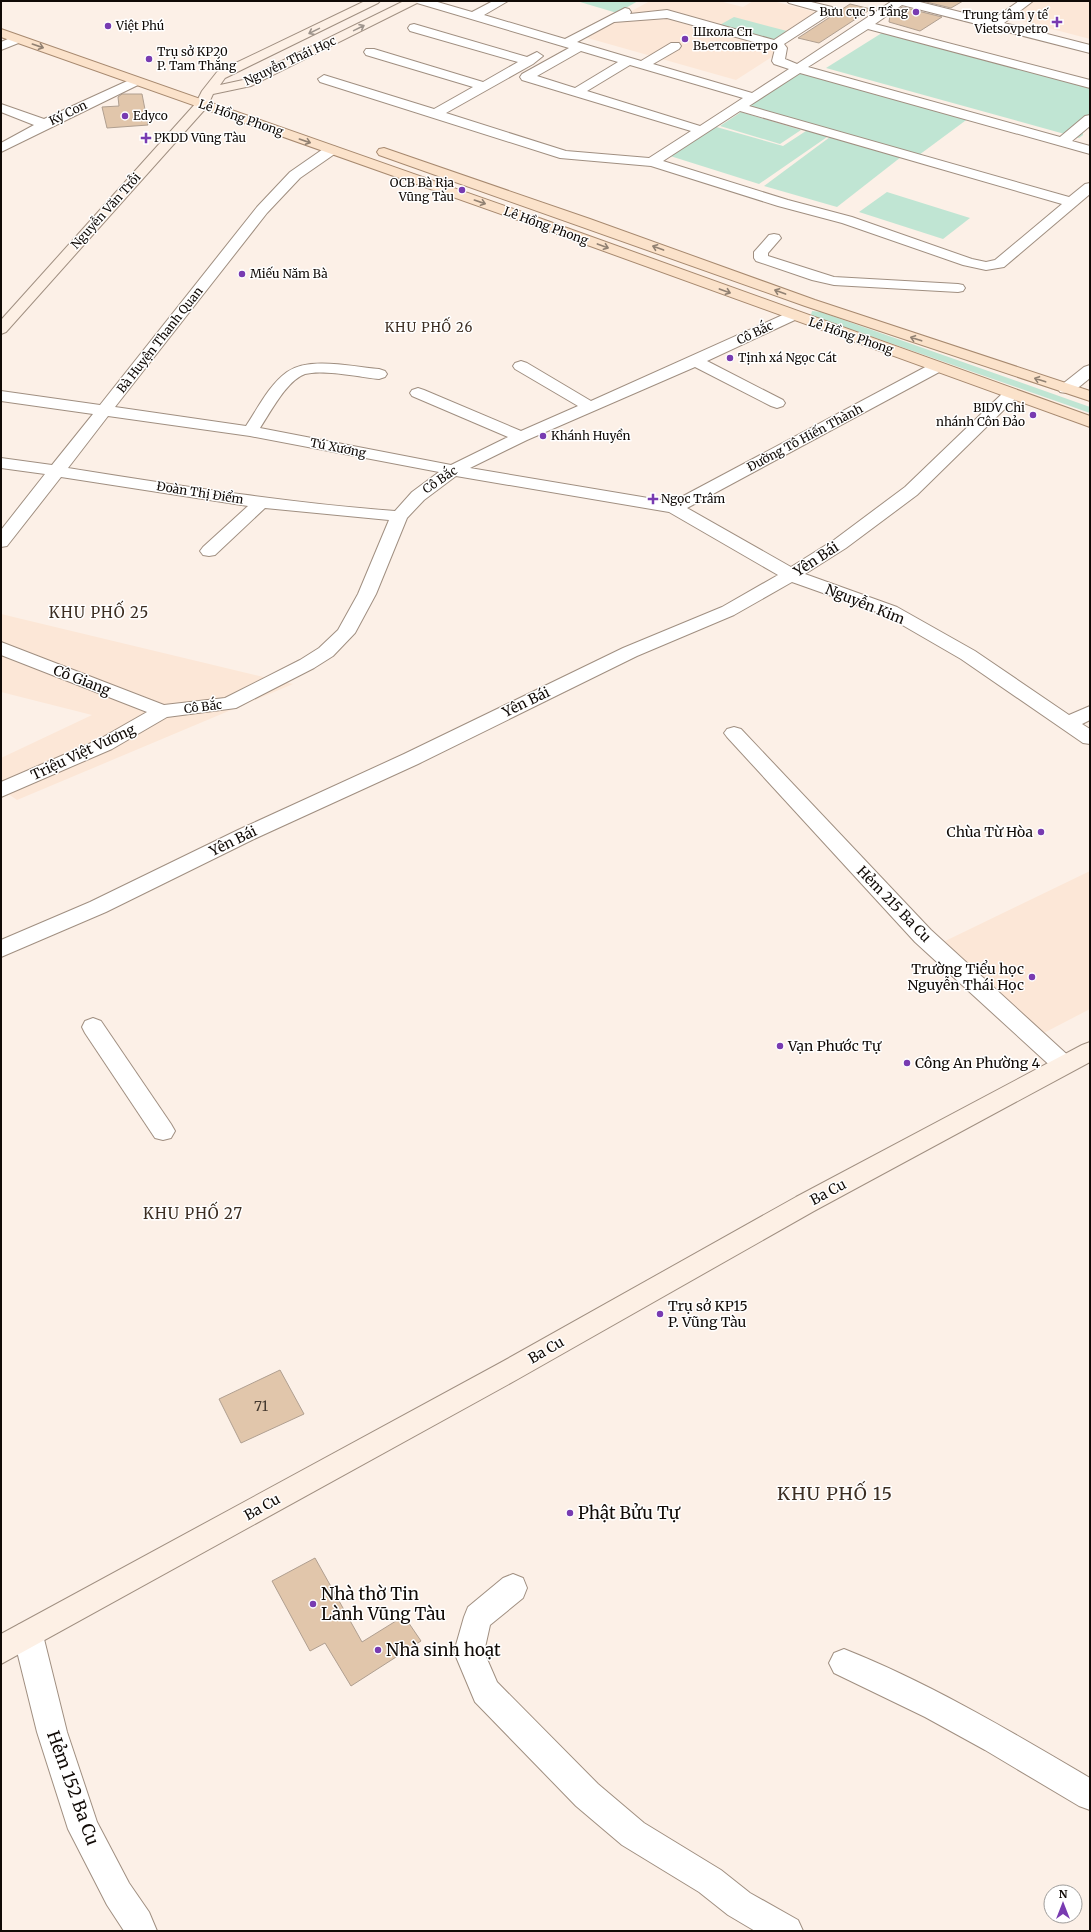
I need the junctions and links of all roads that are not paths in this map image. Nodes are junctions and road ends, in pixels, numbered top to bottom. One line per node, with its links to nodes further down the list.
1 (374, 1): 36 (main road, Nguyễn Thái Học, one-way to 36)
2 (413, 1): 36 (main road, Nguyễn Thái Học, one-way to 2)
3 (421, 1): 9 (street)
4 (502, 1): 9 (street)
5 (793, 1): 17 (street)
6 (901, 1): 11 (street); 12 (street)
7 (1027, 1): 11 (street)
8 (639, 4): 10 (street)
9 (474, 16): 16 (street)
10 (613, 18): 16 (street); 17 (street)
11 (995, 24): 21 (street)
12 (866, 25): 26 (street); 30 (street)
13 (414, 28): 23 (street)
14 (1, 34): 15 (main road, Lê Hồng Phong)
15 (17, 39): 18 (street); 28 (main road, Lê Hồng Phong, one-way to 28)
16 (564, 43): 20 (street); 23 (street)
17 (776, 44): 26 (street)
18 (1, 46)
19 (675, 46): 25 (street)
20 (579, 47): 24 (street); 34 (street)
21 (1090, 49)
22 (370, 52): 31 (street)
23 (528, 61): 31 (street)
24 (628, 61): 25 (street); 34 (street)
25 (643, 65): 35 (street)
26 (798, 68): 35 (street); 44 (street)
27 (324, 79): 40 (street)
28 (136, 81): 33 (main road, Lê Hồng Phong); 42 (street, Ký Con)
29 (180, 82): 33 (main road)
30 (1090, 84)
31 (484, 86): 40 (street)
32 (194, 87): 36 (main road, Lê Hồng Phong)
33 (162, 90): 36 (main road, Lê Hồng Phong)
34 (576, 92): 43 (street)
35 (753, 97): 38 (street)
36 (205, 98): 37 (main road, Lê Hồng Phong); 47 (main road, Lê Hồng Phong, one-way to 47); 56 (main road, Nguyễn Văn Trỗi)
37 (230, 99)
38 (738, 107): 43 (street); 51 (street)
39 (1, 108): 42 (street)
40 (435, 114): 49 (street)
41 (1090, 119): 44 (street)
42 (45, 124): 45 (street, Ký Con)
43 (701, 130): 49 (street)
44 (1062, 142): 48 (street)
45 (1, 148)
46 (374, 149): 54 (main road, Lê Hồng Phong, one-way to 46)
47 (331, 150): 55 (main road, Lê Hồng Phong, one-way to 55); 69 (street, Bà Huyện Thanh Quan)
48 (1090, 150)
49 (652, 162): 51 (street)
50 (1090, 186): 51 (street)
51 (1070, 202)
52 (774, 238): 53 (street)
53 (958, 288)
54 (810, 303): 55 (main road); 62 (main road, Lê Hồng Phong, one-way to 54)
55 (792, 316): 57 (street, Cô Bắc); 59 (main road, Lê Hồng Phong)
56 (1, 329)
57 (695, 361): 67 (street); 68 (street, Cô Bắc)
58 (521, 366): 68 (street)
59 (937, 367): 64 (main road, Lê Hồng Phong); 77 (street, Đường Tô Hiến Thành)
60 (1090, 370): 62 (street)
61 (379, 374): 71 (street)
62 (1066, 388): 66 (main road, Lê Hồng Phong)
63 (418, 393): 72 (street)
64 (1011, 394): 70 (main road, Lê Hồng Phong); 81 (street, Yên Bái)
65 (1, 396): 69 (street, Tú Xương)
66 (1090, 396)
67 (777, 403)
68 (590, 407): 72 (street, Cô Bắc)
69 (105, 411): 71 (street, Tú Xương); 75 (street, Bà Huyện Thanh Quan)
70 (1090, 422)
71 (250, 431): 74 (street, Tú Xương)
72 (521, 437): 74 (street, Cô Bắc)
73 (1, 463): 75 (street, Đoàn Thị Điểm)
74 (452, 470): 77 (street, Tú Xương); 78 (street, Cô Bắc)
75 (57, 471): 76 (street, Đoàn Thị Điểm); 79 (street, Bà Huyện Thanh Quan)
76 (261, 503): 78 (street, Đoàn Thị Điểm); 80 (street)
77 (674, 508): 81 (street, Nguyễn Kim)
78 (400, 516): 83 (street, Cô Bắc)
79 (1, 542)
80 (209, 551)
81 (791, 575): 85 (street, Nguyễn Kim); 89 (street, Yên Bái)
82 (1, 648): 83 (street, Cô Giang)
83 (162, 711): 88 (street, Triệu Việt Vương)
84 (1090, 712): 85 (street)
85 (1068, 723): 87 (street, Nguyễn Kim)
86 (734, 733): 92 (street, Hẻm 215 Ba Cu)
87 (1090, 738)
88 (1, 790)
89 (1, 949)
90 (93, 1027): 93 (street)
91 (1090, 1051): 92 (main road, Ba Cu)
92 (1064, 1065): 95 (main road, Ba Cu)
93 (163, 1131)
94 (513, 1588): 100 (street)
95 (28, 1635): 96 (main road, Ba Cu); 99 (street, Hẻm 152 Ba Cu)
96 (1, 1650)
97 (844, 1663): 98 (street)
98 (1090, 1795)
99 (141, 1931)
100 (787, 1931)

